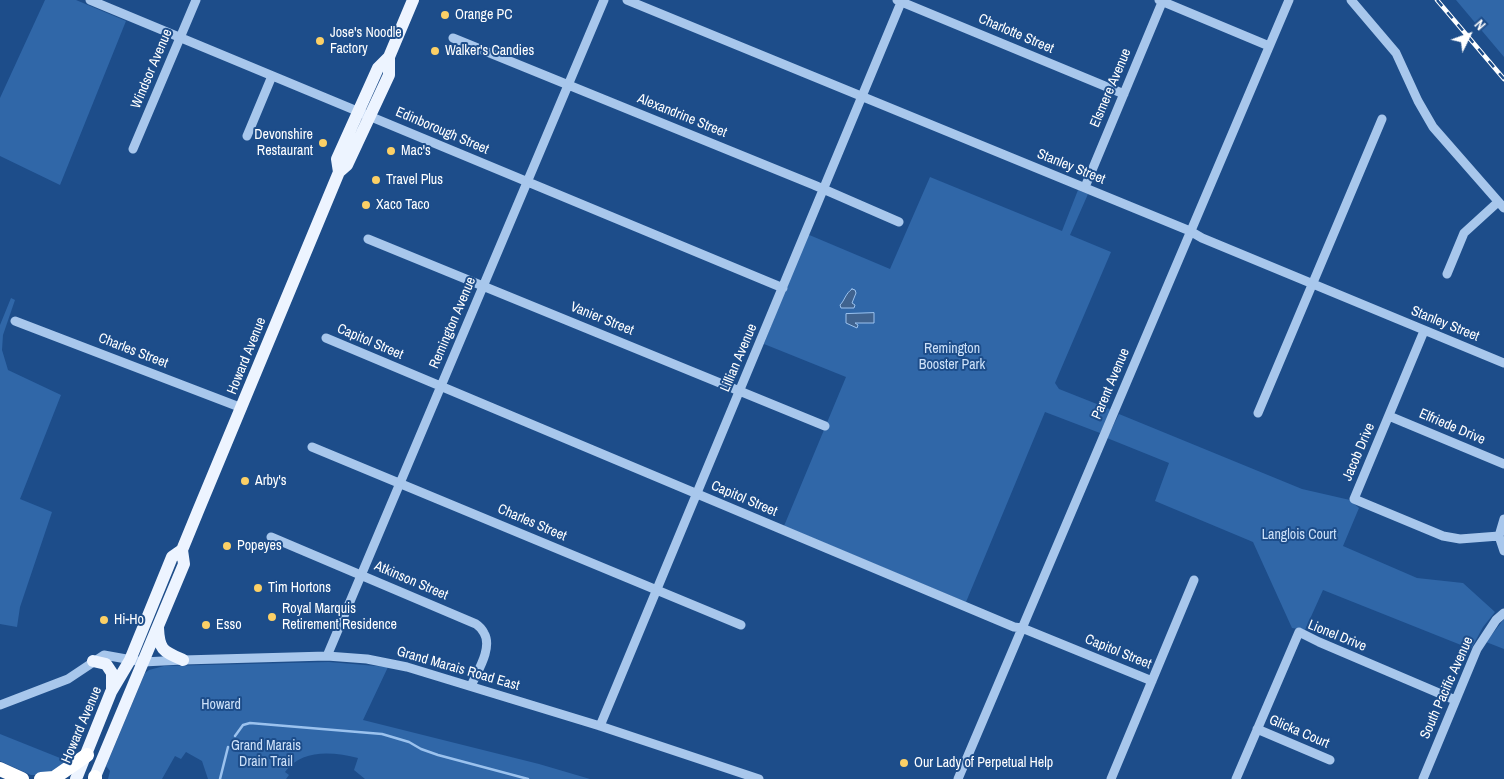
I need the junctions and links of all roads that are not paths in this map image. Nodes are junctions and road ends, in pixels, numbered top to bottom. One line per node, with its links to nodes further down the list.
1 (90, 0): 10 (street, Edinborough Street)
2 (196, 0): 10 (street, Windsor Avenue)
3 (413, 0): 17 (main road, Howard Avenue)
4 (604, 0): 14 (street, Remington Avenue)
5 (627, 0): 16 (street, Stanley Street)
6 (1289, 0): 12 (street, Parent Avenue)
7 (1351, 0): 24 (street)
8 (900, 1): 15 (street, Charlotte Street); 16 (street, Lillian Avenue)
9 (1161, 1): 12 (street); 15 (street, Elsmere Avenue)
10 (180, 37): 13 (street, Edinborough Street); 20 (street, Windsor Avenue)
11 (454, 38): 14 (street, Alexandrine Street)
12 (1269, 46): 26 (street, Parent Avenue)
13 (272, 76): 17 (street, Edinborough Street); 19 (street)
14 (568, 84): 21 (street, Remington Avenue); 23 (street, Alexandrine Street)
15 (1124, 94): 22 (street, Elsmere Avenue)
16 (862, 97): 22 (street, Stanley Street); 23 (street, Lillian Avenue)
17 (364, 114): 21 (street, Edinborough Street); 38 (main road, Howard Avenue)
18 (1382, 119): 29 (street)
19 (247, 136)
20 (134, 148)
21 (527, 182): 30 (street, Remington Avenue); 31 (street, Edinborough Street)
22 (1085, 187): 26 (street, Stanley Street)
23 (824, 189): 25 (street, Alexandrine Street); 31 (street, Lillian Avenue)
24 (1501, 205): 28 (street)
25 (899, 222)
26 (1190, 231): 29 (street, Stanley Street); 57 (street, Parent Avenue)
27 (368, 239): 30 (street, Vanier Street)
28 (1447, 274)
29 (1313, 284): 33 (street, Stanley Street); 39 (street)
30 (483, 286): 36 (street, Remington Avenue); 37 (street, Vanier Street)
31 (783, 288): 37 (street, Lillian Avenue)
32 (15, 321): 38 (street, Charles Street)
33 (1424, 331): 35 (street, Stanley Street); 40 (street, Jacob Drive)
34 (326, 338): 36 (street, Capitol Street)
35 (1504, 363)
36 (440, 387): 44 (street, Remington Avenue); 45 (street, Capitol Street)
37 (740, 391): 41 (street, Vanier Street); 45 (street, Lillian Avenue)
38 (242, 408): 49 (main road, Howard Avenue)
39 (1258, 413)
40 (1389, 416): 43 (street, Elfriede Drive); 47 (street, Jacob Drive)
41 (825, 426)
42 (312, 447): 44 (street, Charles Street)
43 (1504, 464)
44 (400, 483): 51 (street, Remington Avenue); 53 (street, Charles Street)
45 (697, 494): 53 (street, Lillian Avenue); 57 (street, Capitol Street)
46 (1504, 519): 47 (street)
47 (1499, 536): 50 (street)
48 (271, 538): 51 (street, Atkinson Street)
49 (182, 550): 56 (main road, Howard Avenue); 59 (main road, Howard Avenue)
50 (1504, 550)
51 (361, 575): 58 (street, Remington Avenue); 64 (street, Atkinson Street)
52 (1194, 580): 63 (street)
53 (657, 590): 55 (street, Charles Street); 68 (street, Lillian Avenue)
54 (1504, 613): 66 (street, South Pacific Avenue)
55 (741, 625)
56 (158, 627): 60 (main road); 62 (main road, Howard Avenue)
57 (1022, 628): 63 (street, Capitol Street); 78 (street, Parent Avenue)
58 (327, 656): 60 (street, Grand Marais Road East); 64 (street, Grand Marais Road East)
59 (130, 660): 61 (street, Grand Marais Road East); 62 (street, Grand Marais Road East); 65 (main road, Howard Avenue)
60 (183, 660): 62 (street, Grand Marais Road East)
61 (93, 662): 65 (main road); 67 (street, Grand Marais Road East)
62 (143, 662): 73 (main road, Howard Avenue)
63 (1152, 681): 79 (street)
64 (471, 686): 68 (street, Grand Marais Road East)
65 (112, 692): 70 (main road, Howard Avenue)
66 (1455, 700): 69 (street, Lionel Drive); 81 (street, South Pacific Avenue)
67 (0, 705)
68 (600, 726): 77 (street, Grand Marais Road East)
69 (1257, 729): 71 (street, Glicka Court); 80 (street, Lionel Drive)
70 (86, 755): 75 (highway); 76 (main road, Howard Avenue)
71 (1330, 760)
72 (0, 769): 74 (highway)
73 (95, 778)
74 (22, 779)
75 (41, 779)
76 (76, 779)
77 (759, 779)
78 (958, 779)
79 (1110, 779)
80 (1236, 779)
81 (1423, 779)

